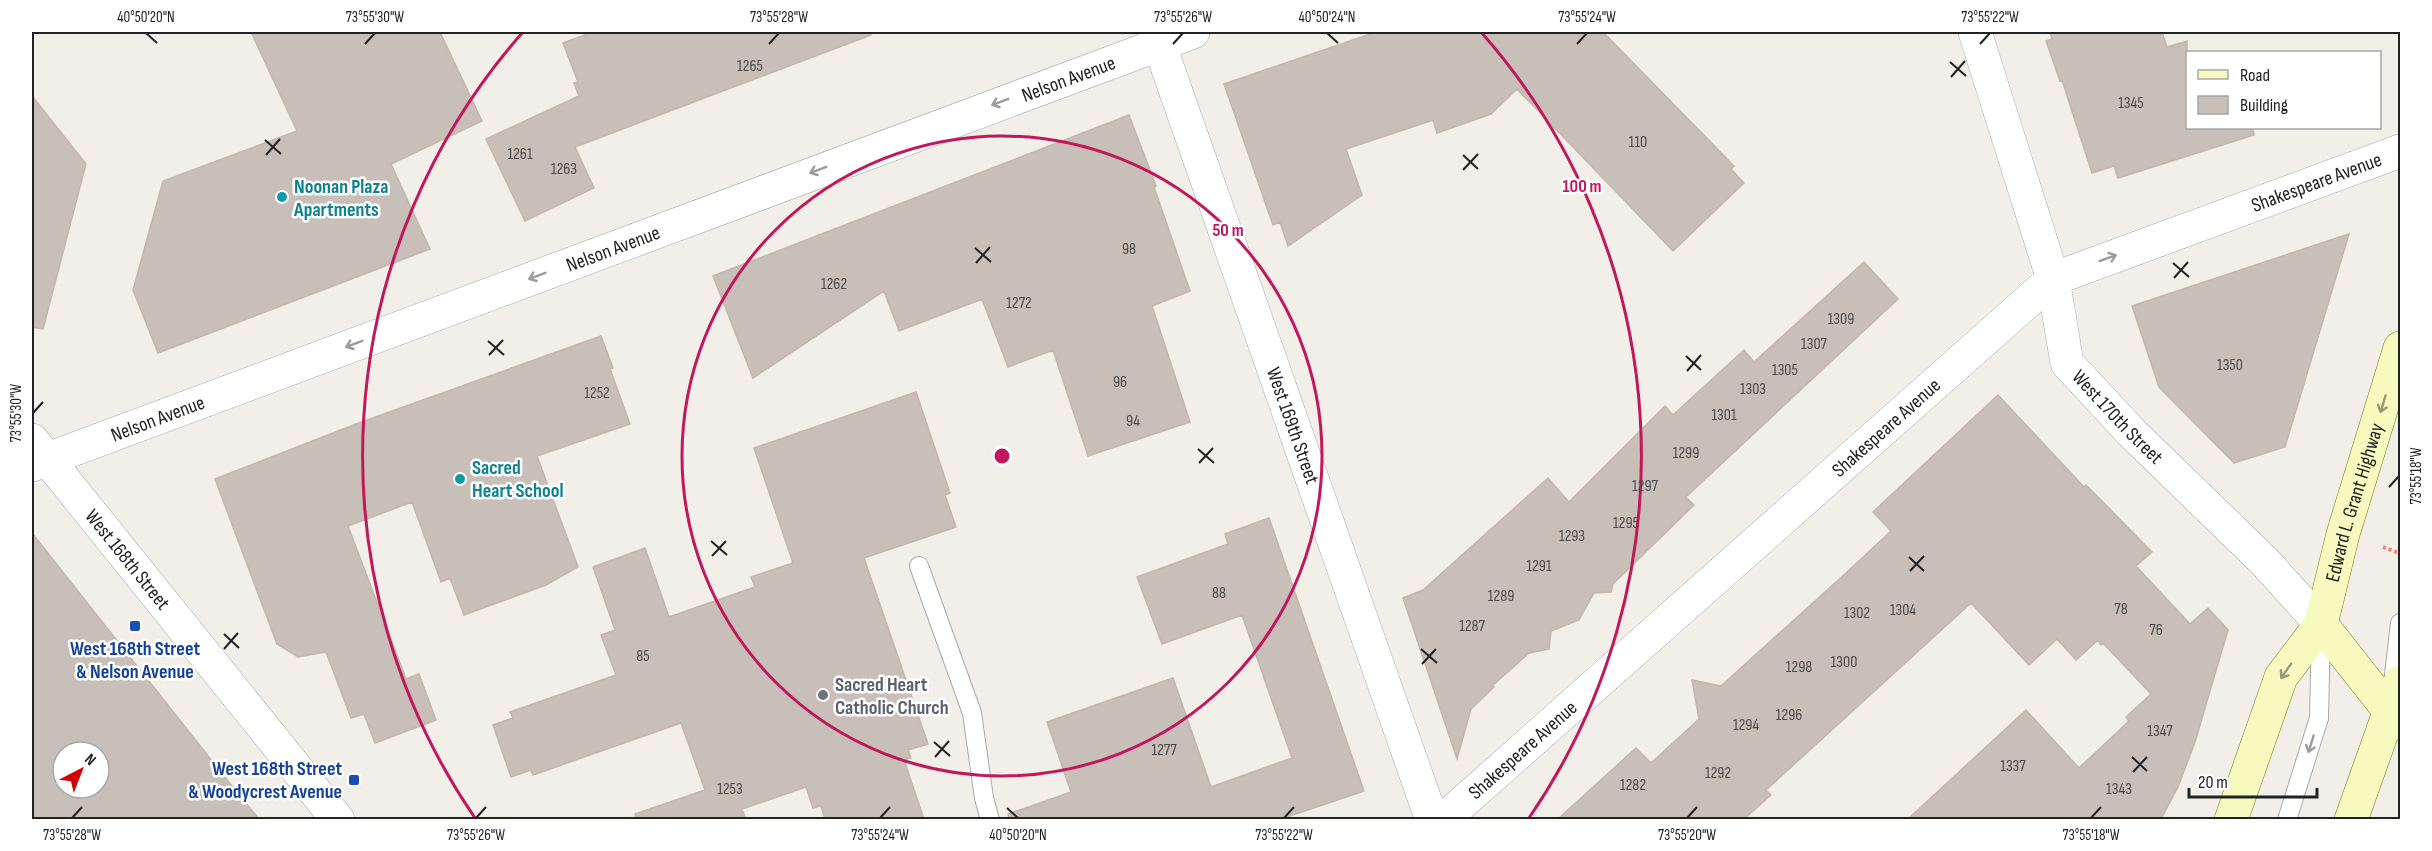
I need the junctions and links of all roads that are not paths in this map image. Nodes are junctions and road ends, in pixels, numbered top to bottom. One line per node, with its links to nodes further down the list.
1 (1193, 32): 3 (street, Nelson Avenue)
2 (1975, 32): 5 (street, West 170th Street)
3 (1157, 37): 7 (street, Nelson Avenue, one-way to 7); 14 (street, West 169th Street)
4 (2400, 151): 5 (street, Shakespeare Avenue, one-way to 4)
5 (2053, 279): 10 (street, West 170th Street); 15 (street, Shakespeare Avenue)
6 (2400, 348): 10 (main road, Edward L. Grant Highway, one-way to 10)
7 (37, 455): 12 (street, West 168th Street)
8 (919, 566): 13 (lane)
9 (2400, 623): 11 (lane)
10 (2321, 624): 11 (main road, West 170th Street); 16 (main road, Edward L. Grant Highway, one-way to 16); 17 (lane, Edward L. Grant Highway, one-way to 17)
11 (2398, 704): 18 (main road)
12 (338, 819)
13 (990, 819)
14 (1432, 819)
15 (1443, 819)
16 (2231, 819)
17 (2287, 819)
18 (2351, 819)

